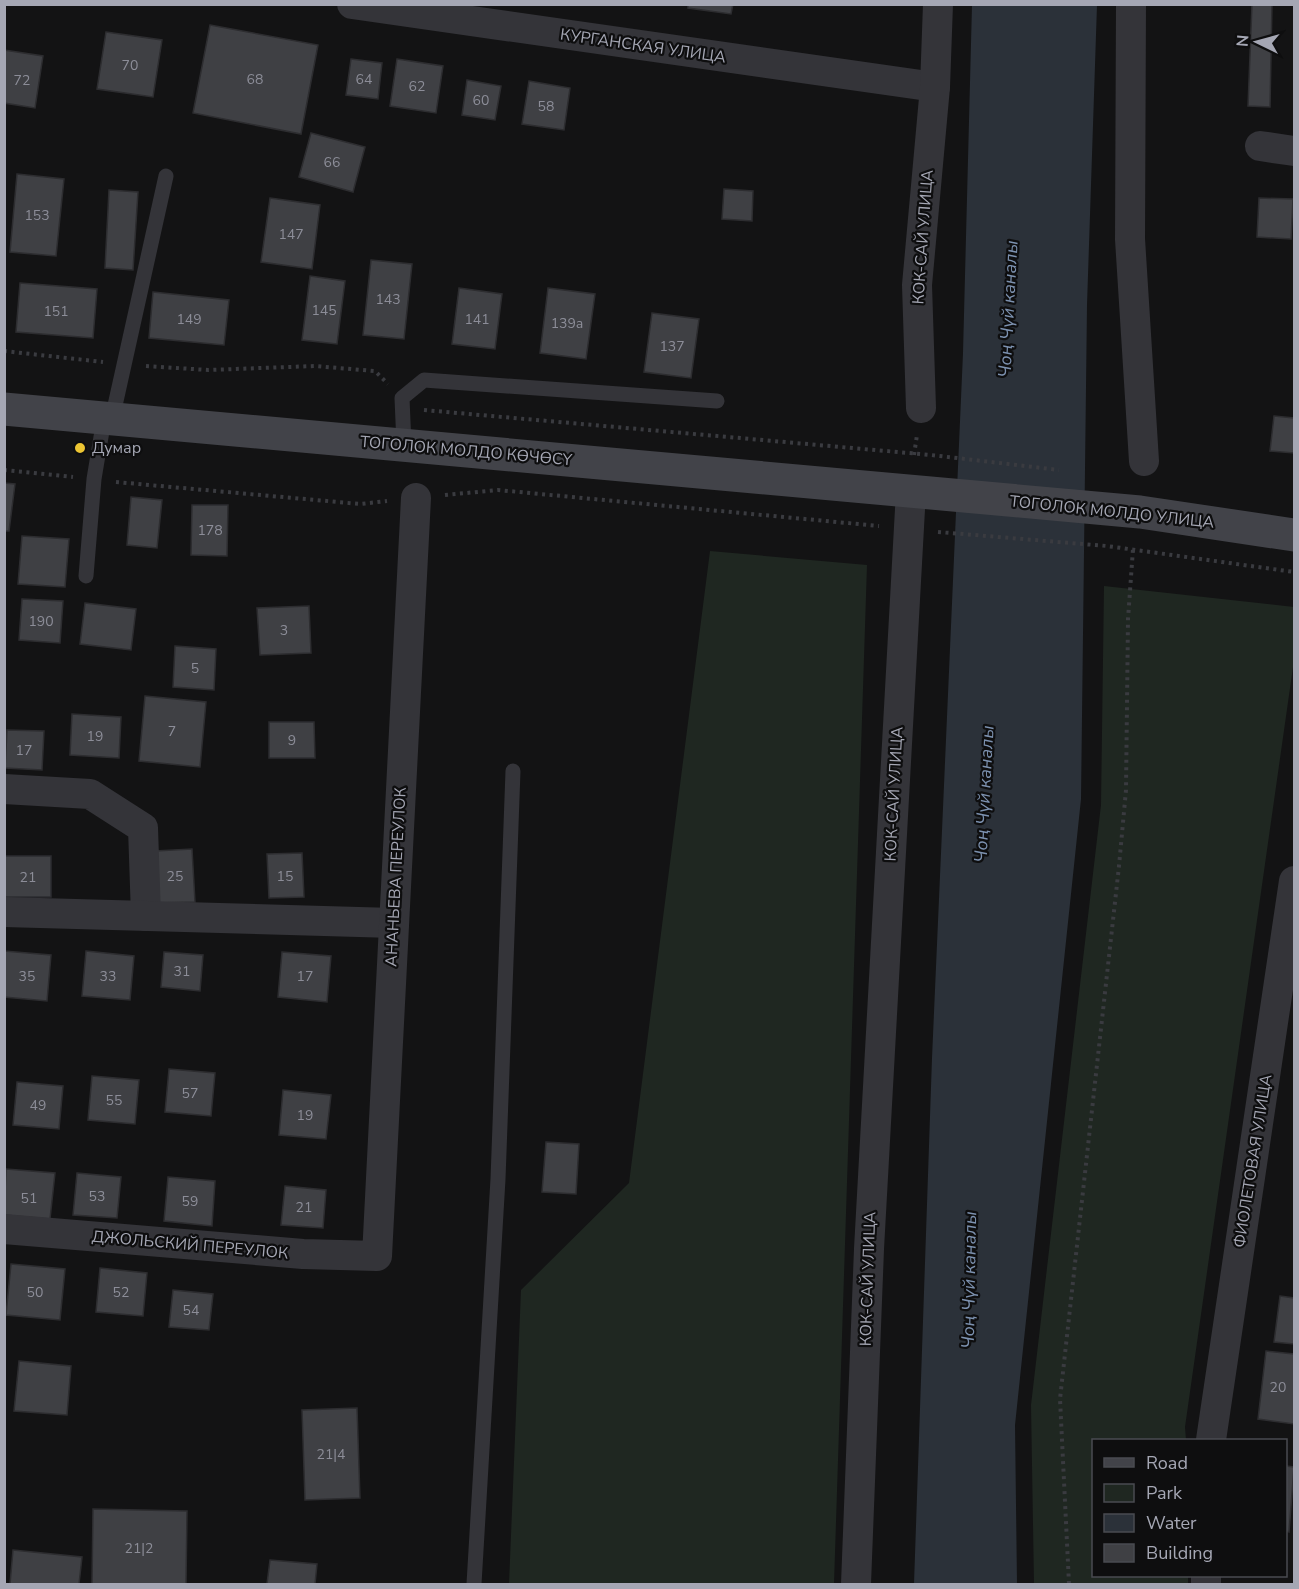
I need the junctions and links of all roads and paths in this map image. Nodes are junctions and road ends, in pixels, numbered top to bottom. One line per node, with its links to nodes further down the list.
1 (352, 4): 4 (street, КУРГАНСКАЯ УЛИЦА)
2 (938, 4): 4 (street, КОК-САЙ УЛИЦА)
3 (1131, 4): 14 (street)
4 (935, 87): 9 (street, КОК-САЙ УЛИЦА)
5 (1260, 146): 6 (street)
6 (1294, 151)
7 (166, 176): 11 (lane)
8 (717, 401): 12 (lane)
9 (921, 408): 18 (path)
10 (4, 409): 11 (main road, ТОГОЛОК МОЛДО КӨЧӨСҮ)
11 (108, 419): 12 (main road, ТОГОЛОК МОЛДО КӨЧӨСҮ); 17 (lane)
12 (404, 445): 18 (main road, ТОГОЛОК МОЛДО КӨЧӨСҮ)
13 (931, 455): 16 (path)
14 (1144, 461)
15 (4, 470): 17 (path)
16 (1067, 471)
17 (94, 480): 19 (path); 24 (lane)
18 (920, 492): 20 (street, КОК-САЙ УЛИЦА); 21 (main road, ТОГОЛОК МОЛДО УЛИЦА)
19 (416, 498): 20 (path); 30 (street, АНАНЬЕВА ПЕРЕУЛОК)
20 (916, 530): 22 (path); 35 (street, КОК-САЙ УЛИЦА)
21 (1294, 535)
22 (1133, 549): 23 (path); 36 (path)
23 (1294, 572)
24 (86, 576)
25 (513, 771): 34 (lane)
26 (4, 789): 29 (street)
27 (1294, 881): 33 (street, ФИОЛЕТОВАЯ УЛИЦА)
28 (4, 912): 29 (street)
29 (146, 916): 30 (street)
30 (394, 923): 32 (street, АНАНЬЕВА ПЕРЕУЛОК)
31 (4, 1229): 32 (street, ДЖОЛЬСКИЙ ПЕРЕУЛОК)
32 (377, 1256)
33 (1211, 1439)
34 (474, 1584)
35 (856, 1584)
36 (1069, 1584)

